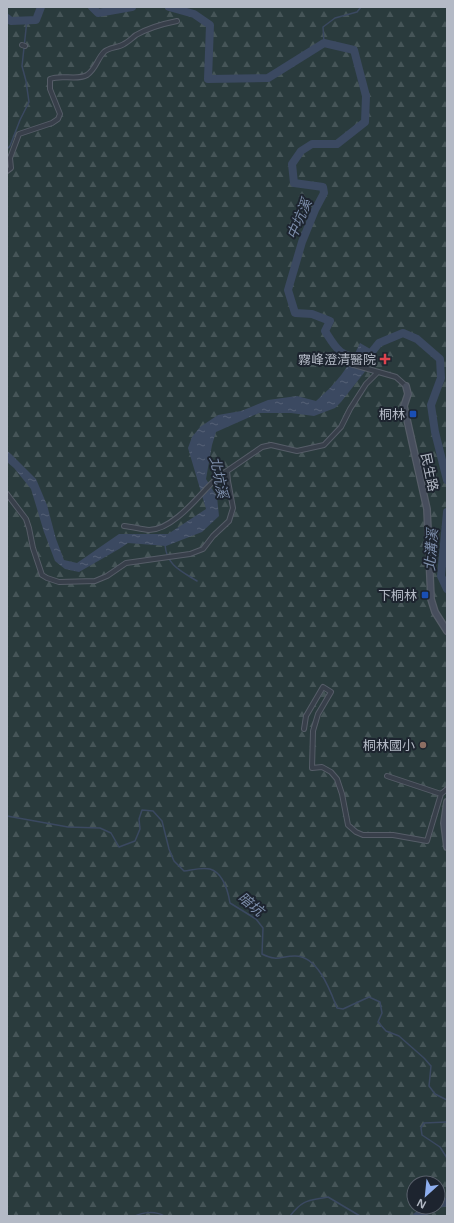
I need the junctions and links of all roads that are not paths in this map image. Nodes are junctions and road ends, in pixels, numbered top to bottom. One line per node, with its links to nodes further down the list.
1 (177, 21): 2 (street)
2 (9, 159): 3 (street)
3 (7, 171)
4 (347, 364): 5 (street)
5 (377, 373): 6 (street); 7 (street)
6 (406, 386): 10 (street, 民生路)
7 (227, 471): 8 (street); 9 (street)
8 (7, 494)
9 (124, 526)
10 (447, 631)
11 (304, 729): 14 (street)
12 (387, 776): 14 (street)
13 (447, 789): 14 (street)
14 (441, 794)
15 (447, 802): 16 (street)
16 (447, 847)

